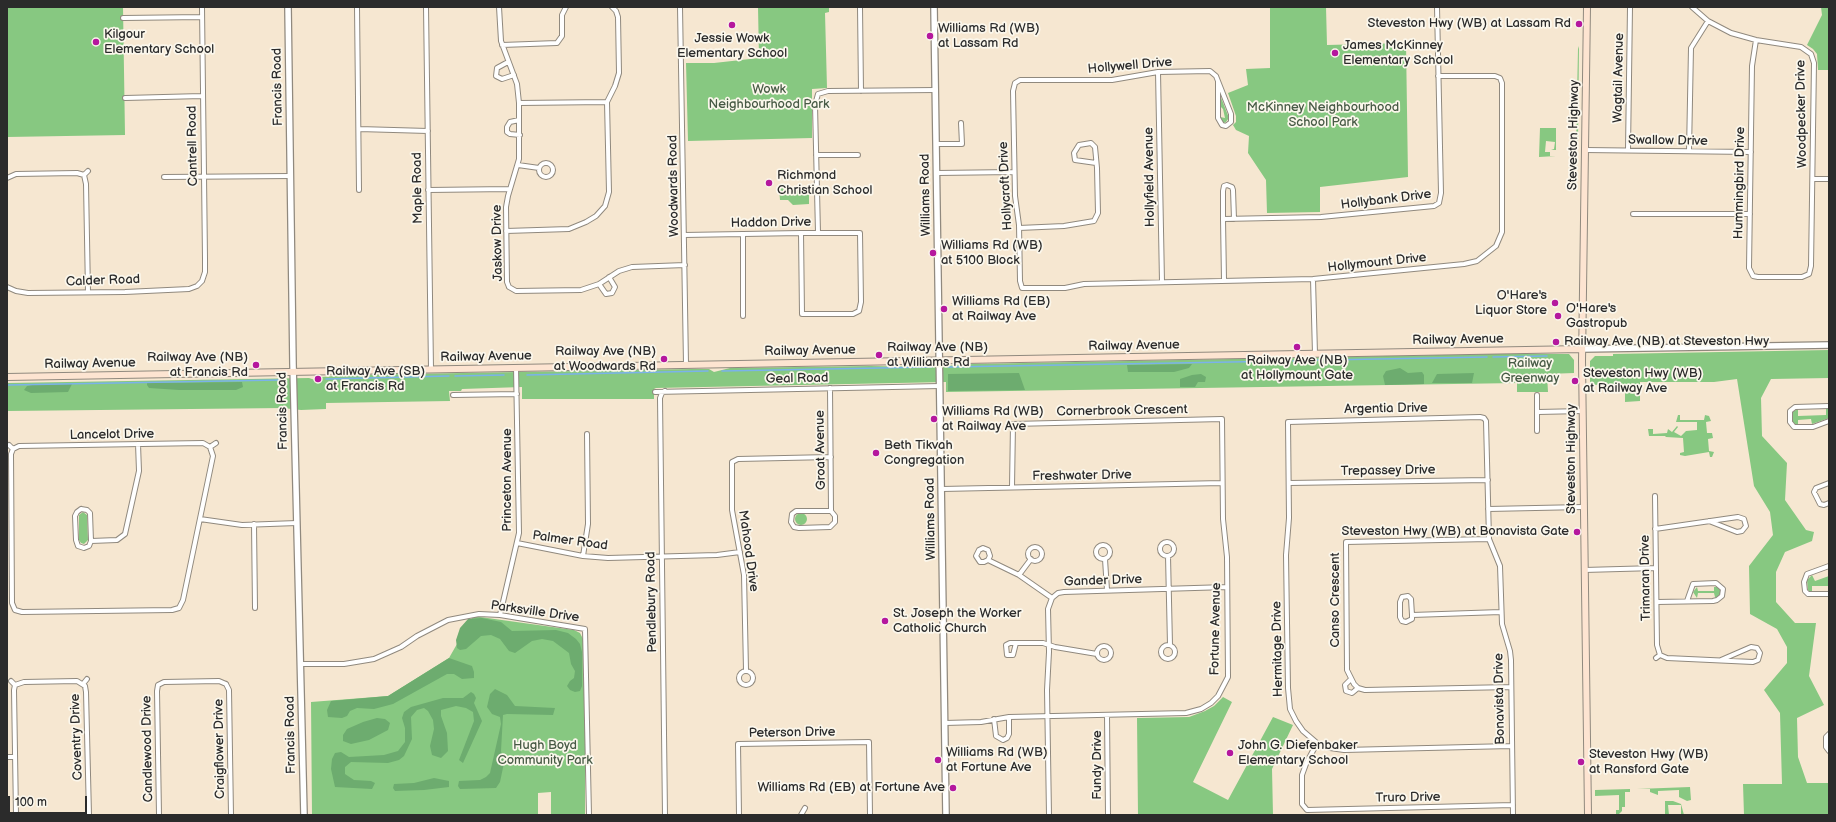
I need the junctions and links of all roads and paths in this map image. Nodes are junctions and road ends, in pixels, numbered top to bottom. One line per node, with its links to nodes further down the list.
1 (202, 7): 15 (street, Cantrell Road)
2 (288, 7): 51 (street, Francis Road)
3 (357, 7): 34 (street)
4 (426, 7): 35 (street, Maple Road)
5 (499, 7): 19 (street, Jaskow Drive)
6 (566, 7): 19 (street)
7 (612, 7): 31 (street)
8 (680, 7): 69 (street, Woodwards Road)
9 (860, 7): 27 (street)
10 (934, 7): 26 (street, Williams Road)
11 (1437, 7): 23 (street, Hollybank Drive)
12 (1587, 7): 38 (main road, Steveston Highway)
13 (1630, 7): 39 (street, Wagtail Avenue)
14 (1692, 7): 17 (street, Woodpecker Drive)
15 (202, 17): 16 (street); 28 (street, Cantrell Road)
16 (123, 18)
17 (1708, 21): 18 (street, Woodpecker Drive); 40 (street)
18 (1756, 40): 41 (street, Hummingbird Drive); 55 (street, Woodpecker Drive)
19 (502, 45): 20 (street, Jaskow Drive)
20 (508, 62): 22 (street, Jaskow Drive); 22 (street)
21 (1158, 72): 24 (street, Hollywell Drive); 25 (street, Hollywell Drive); 75 (street, Hollyfield Avenue)
22 (514, 75): 30 (street, Jaskow Drive)
23 (1438, 76): 63 (street, Hollybank Drive); 73 (street, Hollymount Drive)
24 (1218, 82): 24 (street)
25 (1015, 83): 48 (street, Hollycroft Drive)
26 (936, 90): 27 (street, Haddon Drive); 37 (street, Williams Road)
27 (861, 91): 42 (street, Haddon Drive)
28 (202, 96): 29 (street); 53 (street, Cantrell Road)
29 (125, 98)
30 (519, 102): 31 (street); 32 (street, Jaskow Drive)
31 (607, 102): 65 (street)
32 (519, 120): 36 (street, Jaskow Drive); 36 (street)
33 (961, 123): 37 (street)
34 (359, 129): 35 (street); 58 (street)
35 (428, 131): 59 (street, Maple Road)
36 (520, 136): 45 (street, Jaskow Drive)
37 (936, 144): 49 (street, Williams Road)
38 (1585, 150): 39 (street, Swallow Drive); 83 (main road, Steveston Highway)
39 (1628, 150): 40 (street, Swallow Drive)
40 (1689, 151): 41 (street, Swallow Drive)
41 (1751, 152): 61 (street, Hummingbird Drive)
42 (816, 155): 43 (street); 67 (street, Haddon Drive)
43 (858, 155)
44 (1096, 164): 44 (street); 64 (street)
45 (518, 165): 46 (street); 57 (street, Jaskow Drive)
46 (539, 168)
47 (88, 171): 50 (street)
48 (1014, 172): 49 (street); 64 (street, Hollycroft Drive)
49 (937, 173): 85 (street, Williams Road)
50 (84, 175): 54 (street); 80 (street)
51 (291, 176): 53 (street); 89 (street, Francis Road)
52 (164, 177): 53 (street)
53 (204, 177): 76 (street, Cantrell Road)
54 (7, 178)
55 (1812, 179): 56 (street); 72 (street, Woodpecker Drive)
56 (1829, 179)
57 (510, 189): 59 (street); 65 (street, Jaskow Drive)
58 (359, 190)
59 (428, 190): 88 (street, Maple Road)
60 (1633, 214): 61 (street)
61 (1750, 214): 72 (street, Hummingbird Drive)
62 (1223, 219): 63 (street, Hollybank Drive); 63 (street); 74 (street)
63 (1234, 219)
64 (1019, 228): 79 (street, Hollycroft Drive)
65 (506, 231): 77 (street, Jaskow Drive)
66 (801, 233): 67 (street, Haddon Drive); 67 (street); 68 (street, Haddon Drive)
67 (818, 233)
68 (743, 234): 69 (street, Haddon Drive); 81 (street)
69 (684, 235): 70 (street, Woodwards Road)
70 (685, 265): 71 (street); 86 (street, Woodwards Road)
71 (609, 277): 77 (street); 77 (street)
72 (1802, 277)
73 (1313, 279): 74 (street, Hollymount Drive); 84 (street)
74 (1224, 280): 75 (street, Hollymount Drive)
75 (1162, 282): 79 (street, Hollymount Drive)
76 (200, 284): 80 (street, Calder Road)
77 (599, 284)
78 (7, 287): 80 (street, Calder Road)
79 (1022, 288)
80 (88, 292)
81 (743, 316)
82 (1829, 345): 83 (street, Railway Avenue)
83 (1582, 349): 84 (main road, Railway Avenue); 99 (main road, Steveston Highway)
84 (1315, 354): 85 (main road, Railway Avenue)
85 (940, 360): 86 (main road, Railway Avenue); 91 (street, Williams Road)
86 (686, 364): 87 (main road, Railway Avenue)
87 (516, 367): 88 (main road, Railway Avenue); 95 (street, Princeton Avenue)
88 (431, 369): 89 (main road, Railway Avenue)
89 (293, 371): 90 (main road, Railway Avenue); 126 (street, Francis Road)
90 (7, 377)
91 (940, 386): 92 (street, Geal Road); 118 (street, Williams Road)
92 (830, 388): 93 (street, Geal Road); 112 (street, Groat Avenue)
93 (665, 391): 94 (street, Geal Road); 135 (street, Pendlebury Road)
94 (655, 392)
95 (517, 394): 96 (street); 131 (street, Princeton Avenue)
96 (453, 395)
97 (1537, 395): 100 (street)
98 (1829, 406): 103 (street)
99 (1583, 411): 100 (street); 121 (main road, Steveston Highway)
100 (1538, 412): 105 (street)
101 (1222, 419): 114 (street, Fortune Avenue); 117 (street, Cornerbrook Crescent)
102 (1485, 419): 104 (street, Argentia Drive); 113 (street, Bonavista Drive)
103 (1829, 421)
104 (1288, 422): 115 (street, Hermitage Drive)
105 (1537, 430)
106 (587, 434): 133 (street)
107 (216, 443): 110 (street)
108 (138, 444): 110 (street, Lancelot Drive); 111 (street, Lancelot Drive); 130 (street)
109 (9, 445): 111 (street)
110 (210, 447): 124 (street)
111 (13, 449): 152 (street)
112 (831, 457): 123 (street, Groat Avenue); 132 (street, Mahood Drive)
113 (1488, 480): 115 (street, Trepassey Drive); 122 (street, Bonavista Drive)
114 (1222, 483): 117 (street, Freshwater Drive); 143 (street, Fortune Avenue)
115 (1289, 483): 179 (street, Hermitage Drive)
116 (1829, 483): 120 (street)
117 (1012, 487): 118 (street, Freshwater Drive)
118 (942, 489): 177 (street, Williams Road)
119 (1655, 496): 128 (street, Trimaran Drive)
120 (1829, 503)
121 (1583, 507): 122 (street); 141 (main road, Steveston Highway)
122 (1488, 509): 129 (street, Bonavista Drive)
123 (831, 511): 123 (street, Groat Avenue)
124 (200, 519): 127 (street); 150 (street)
125 (1709, 521): 125 (street); 128 (street)
126 (297, 523): 127 (street); 163 (street, Francis Road)
127 (254, 524): 151 (street)
128 (1655, 529): 140 (street, Trimaran Drive)
129 (1489, 539): 154 (street, Bonavista Drive); 166 (street, Canso Crescent)
130 (91, 541): 130 (street)
131 (517, 543): 133 (street, Palmer Road); 157 (street, Princeton Avenue)
132 (740, 552): 135 (street, Palmer Road); 164 (street, Mahood Drive)
133 (584, 556): 135 (street, Palmer Road)
134 (1168, 556): 144 (street)
135 (661, 557): 192 (street, Pendlebury Road)
136 (1105, 559): 145 (street)
137 (988, 560): 142 (street)
138 (1031, 560): 142 (street)
139 (1829, 566): 146 (street)
140 (1656, 568): 141 (street); 149 (street, Trimaran Drive)
141 (1584, 570): 200 (main road, Steveston Highway)
142 (1019, 575): 147 (street)
143 (1227, 587): 144 (street, Gander Drive); 173 (street, Fortune Avenue)
144 (1169, 589): 145 (street, Gander Drive); 160 (street)
145 (1107, 590): 147 (street, Gander Drive)
146 (1829, 594)
147 (1052, 598): 159 (street, Gander Drive)
148 (1687, 601): 148 (street); 149 (street)
149 (1656, 602): 162 (street, Trimaran Drive)
150 (180, 607): 152 (street); 153 (street)
151 (255, 608)
152 (15, 610): 156 (street)
153 (185, 611)
154 (1501, 612): 155 (street); 171 (street, Bonavista Drive)
155 (1412, 614): 155 (street)
156 (10, 615)
157 (500, 615): 163 (street, Parksville Drive); 191 (street, Parksville Drive)
158 (1016, 643): 159 (street)
159 (1049, 645): 161 (street); 174 (street, Gander Drive)
160 (1170, 645)
161 (1097, 654)
162 (1721, 660): 162 (street)
163 (301, 664): 190 (street, Francis Road)
164 (746, 670)
165 (87, 679): 169 (street, Coventry Drive)
166 (1350, 680): 172 (street); 172 (street, Canso Crescent)
167 (11, 681): 170 (street)
168 (228, 682): 188 (street, Candlewood Drive); 189 (street, Craigflower Drive)
169 (83, 684): 170 (street, Coventry Drive); 187 (street, Coventry Drive)
170 (15, 685): 183 (street)
171 (1511, 687): 172 (street, Canso Crescent); 180 (street, Bonavista Drive)
172 (1358, 688)
173 (1107, 715): 174 (street, Fortune Avenue); 198 (street, Fundy Drive)
174 (1048, 716): 175 (street, Fortune Avenue); 197 (street, Gander Drive)
175 (1008, 717): 176 (street, Fortune Avenue); 176 (street)
176 (994, 719): 177 (street, Fortune Avenue)
177 (945, 723): 196 (street, Williams Road)
178 (1829, 734): 181 (street)
179 (1317, 743): 180 (street, Hermitage Drive); 184 (street, Truro Drive)
180 (1511, 746): 184 (street, Bonavista Drive)
181 (1829, 751)
182 (7, 757): 183 (street)
183 (14, 757): 186 (street)
184 (1512, 805): 199 (street, Bonavista Drive)
185 (805, 808): 194 (street)
186 (16, 815)
187 (89, 815)
188 (159, 815)
189 (231, 815)
190 (304, 815)
191 (589, 815)
192 (665, 815)
193 (738, 815): 195 (street, Peterson Drive)
194 (801, 815)
195 (870, 815)
196 (946, 815)
197 (1049, 815)
198 (1108, 815)
199 (1513, 815)
200 (1588, 815)

